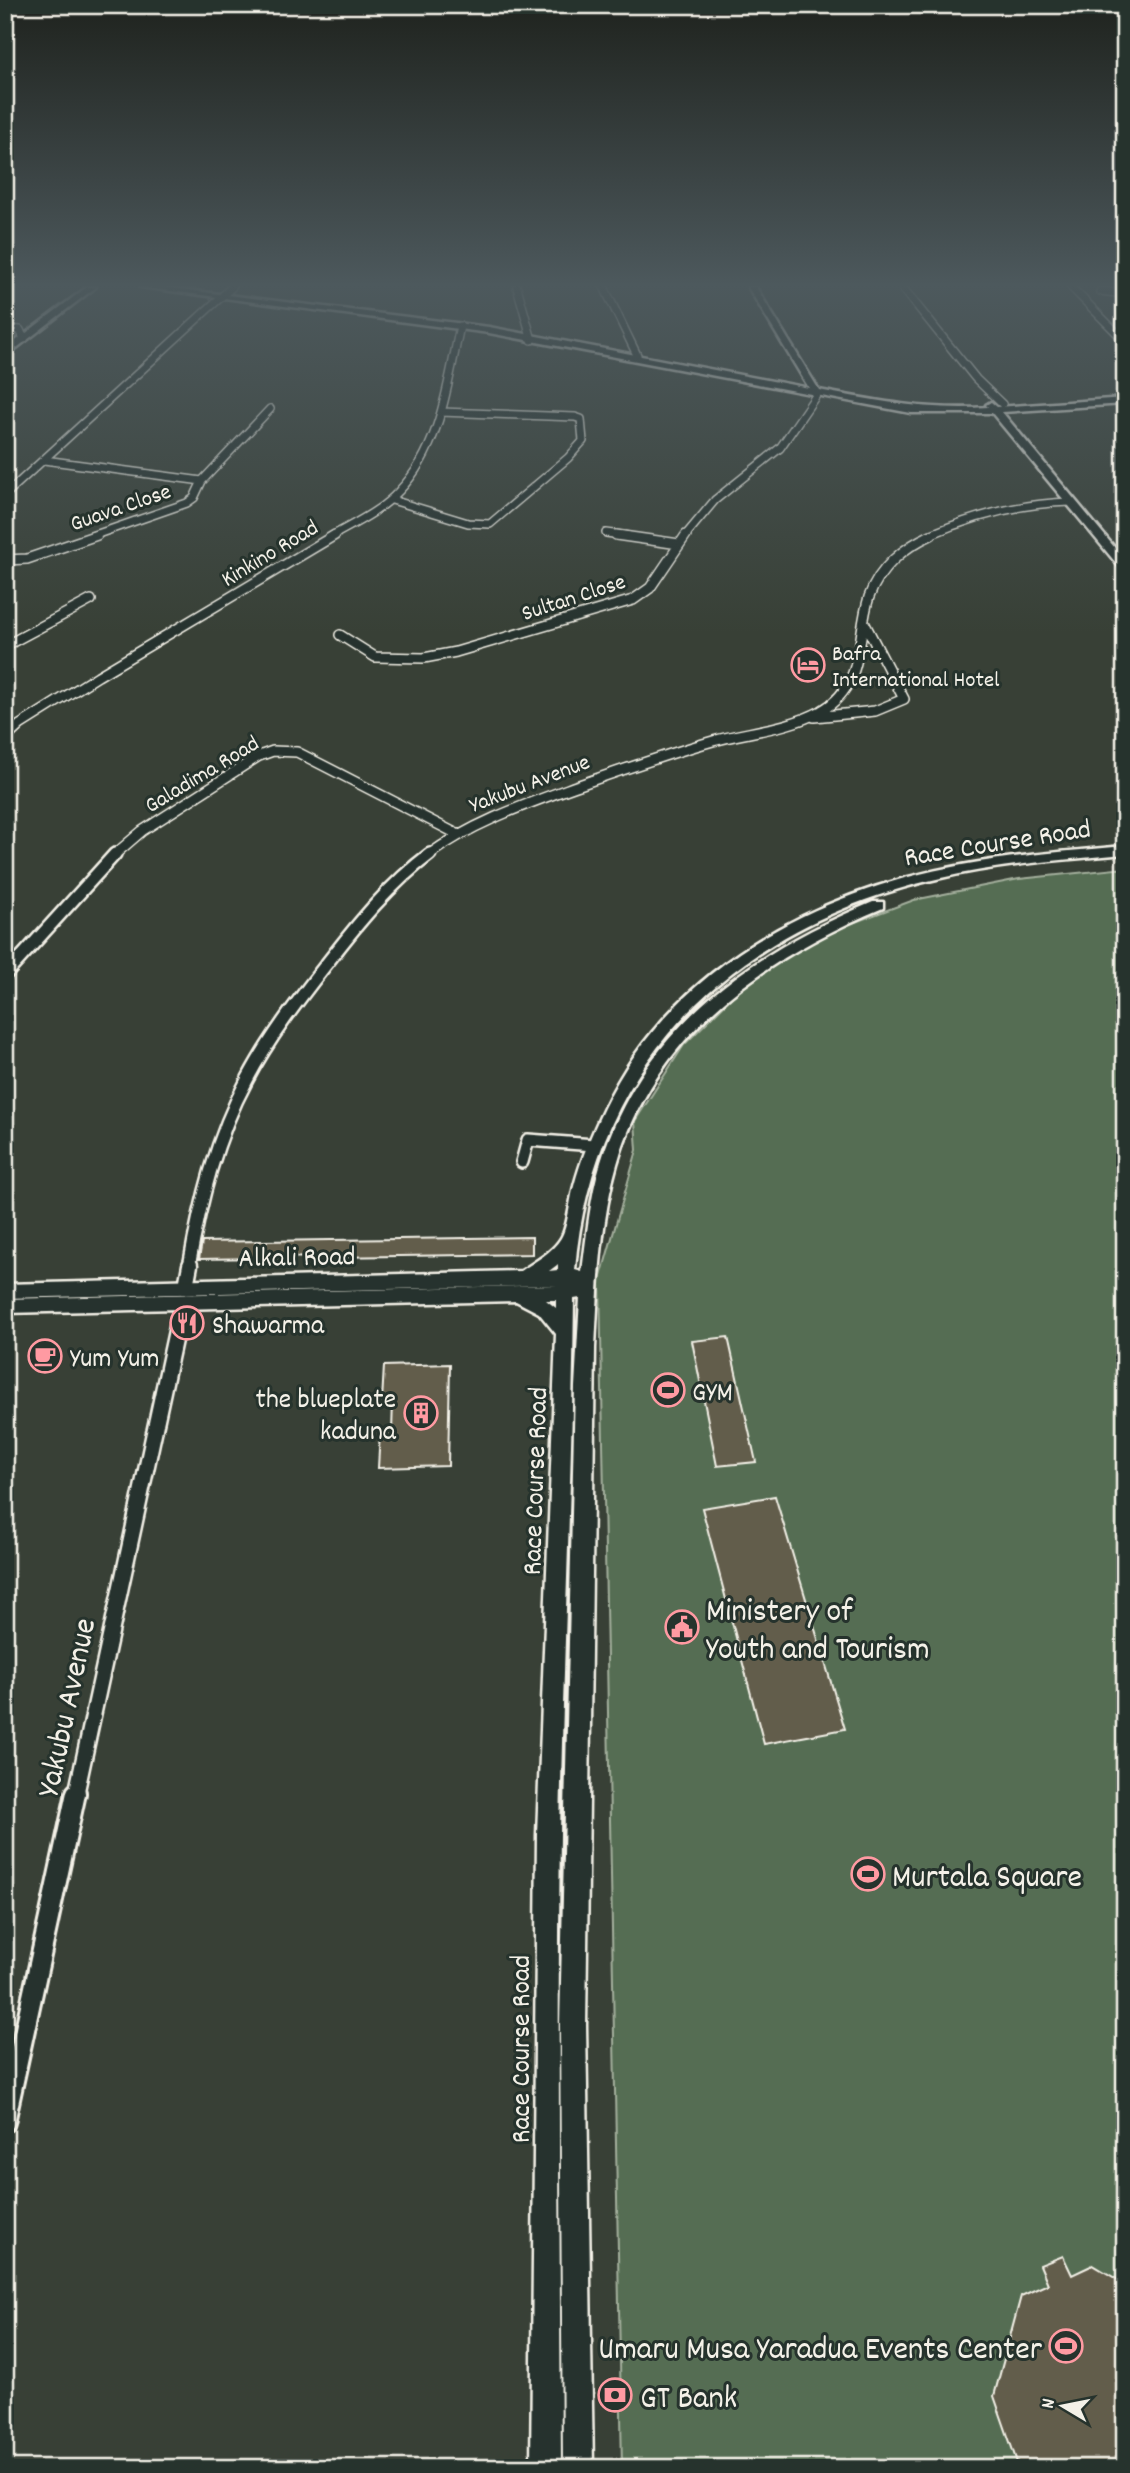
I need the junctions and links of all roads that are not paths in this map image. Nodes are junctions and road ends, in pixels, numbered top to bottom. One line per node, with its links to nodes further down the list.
1 (106, 402): 18 (street)
2 (443, 402): 15 (street, Kinkino Road)
3 (810, 402): 26 (street, Sultan Close)
4 (871, 402): 13 (street)
5 (978, 402): 13 (street)
6 (994, 402): 12 (street)
7 (994, 402): 12 (street)
8 (1014, 402): 11 (street)
9 (1049, 402): 11 (street)
10 (1089, 402): 11 (street)
11 (1022, 405): 12 (street); 17 (street)
12 (998, 407): 13 (street); 16 (street); 17 (street)
13 (972, 408): 16 (street)
14 (270, 409): 19 (street)
15 (441, 411): 22 (street, Kinkino Road); 22 (street)
16 (1003, 420): 20 (street)
17 (1016, 421): 27 (street)
18 (44, 460): 19 (street, Guava Close); 21 (street)
19 (202, 481): 28 (street, Guava Close)
20 (1059, 490): 23 (street, Yakubu Avenue); 24 (street)
21 (5, 495)
22 (392, 500): 35 (street, Kinkino Road)
23 (1037, 502): 24 (street, Yakubu Avenue); 31 (street, Yakubu Avenue)
24 (1071, 502): 29 (street)
25 (606, 533): 26 (street)
26 (679, 544): 32 (street, Sultan Close)
27 (1125, 550)
28 (5, 560)
29 (1125, 567)
30 (91, 600): 33 (street)
31 (865, 624): 34 (street, Yakubu Avenue); 34 (street)
32 (340, 635)
33 (5, 646)
34 (803, 717): 36 (street, Yakubu Avenue)
35 (5, 739)
36 (458, 835): 39 (street, Galadima Road); 47 (street, Yakubu Avenue)
37 (1125, 850): 40 (street, Race Course Road)
38 (1125, 859): 44 (street, Race Course Road)
39 (5, 975)
40 (594, 1144): 41 (street); 42 (street, Race Course Road)
41 (522, 1162)
42 (571, 1238): 43 (street, Race Course Road); 45 (street)
43 (566, 1284): 44 (street, Alkali Road); 45 (street, Alkali Road); 49 (street, Race Course Road)
44 (589, 1284): 52 (street, Race Course Road)
45 (520, 1285): 47 (street, Alkali Road); 49 (street)
46 (5, 1291): 47 (street, Alkali Road)
47 (184, 1295): 48 (street, Alkali Road); 50 (street, Yakubu Avenue)
48 (5, 1306)
49 (565, 1332): 51 (street, Race Course Road)
50 (5, 2122)
51 (546, 2468)
52 (578, 2468)

